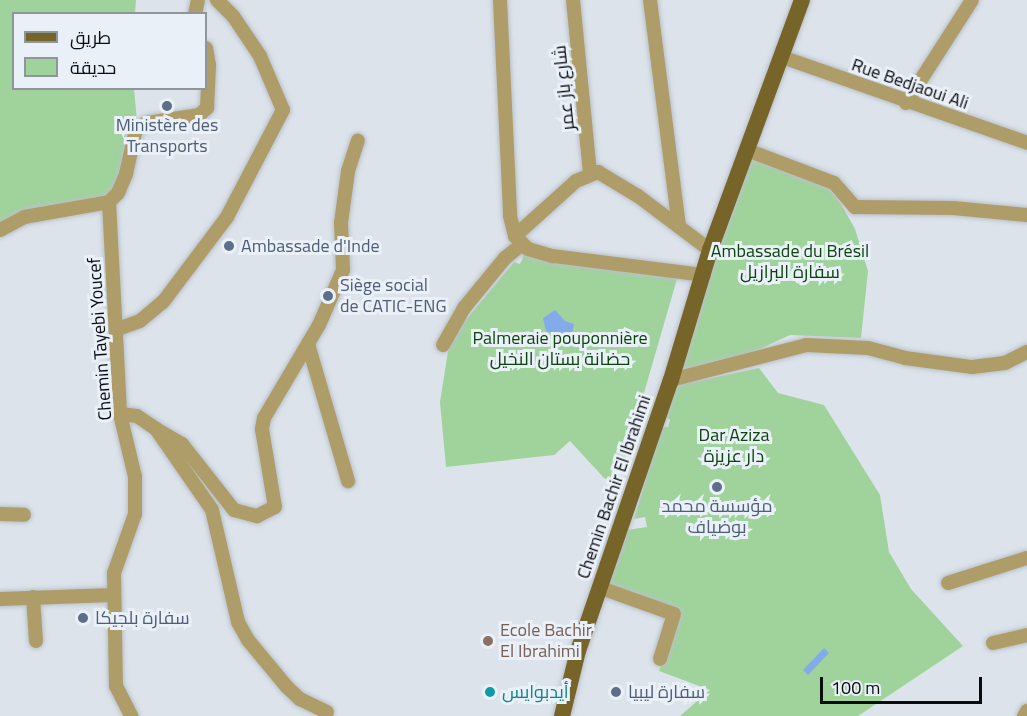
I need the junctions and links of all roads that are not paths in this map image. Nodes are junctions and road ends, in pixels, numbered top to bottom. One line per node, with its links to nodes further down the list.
1 (217, 0): 21 (street)
2 (500, 0): 18 (street)
3 (573, 0): 13 (street, شارع باز عمر)
4 (650, 0): 16 (street)
5 (802, 0): 8 (main road, Chemin Bachir El Ibrahimi)
6 (972, 0): 9 (street)
7 (207, 54): 14 (street)
8 (782, 57): 9 (street, Rue Bedjaoui Ali); 12 (main road, Chemin Bachir El Ibrahimi)
9 (906, 103): 11 (street, Rue Bedjaoui Ali)
10 (358, 141): 22 (street)
11 (1027, 143)
12 (747, 150): 15 (street); 19 (main road, Chemin Bachir El Ibrahimi)
13 (590, 172): 16 (street); 18 (street)
14 (109, 202): 17 (street); 21 (street, Chemin Tayebi Youcef)
15 (1027, 215)
16 (679, 226): 19 (street)
17 (0, 230)
18 (519, 240): 20 (street); 23 (street)
19 (710, 250): 20 (main road, Chemin Bachir El Ibrahimi)
20 (704, 275): 25 (main road, Chemin Bachir El Ibrahimi)
21 (118, 329): 26 (street, Chemin Tayebi Youcef)
22 (308, 344): 27 (street); 28 (street)
23 (443, 345)
24 (1027, 352): 25 (street)
25 (671, 380): 33 (main road, Chemin Bachir El Ibrahimi)
26 (120, 414): 27 (street); 34 (street, Chemin Tayebi Youcef)
27 (156, 429): 42 (street)
28 (348, 481)
29 (0, 514): 30 (street)
30 (24, 515)
31 (1027, 558): 32 (street)
32 (948, 583)
33 (601, 588): 40 (street); 44 (main road, Chemin Bachir El Ibrahimi)
34 (113, 595): 35 (street); 43 (street, Chemin Tayebi Youcef)
35 (33, 597): 36 (street); 38 (street)
36 (0, 599)
37 (1027, 634): 39 (street)
38 (36, 641)
39 (993, 644)
40 (660, 659)
41 (1027, 711): 45 (street)
42 (327, 712)
43 (131, 716)
44 (562, 716)
45 (1024, 716)

